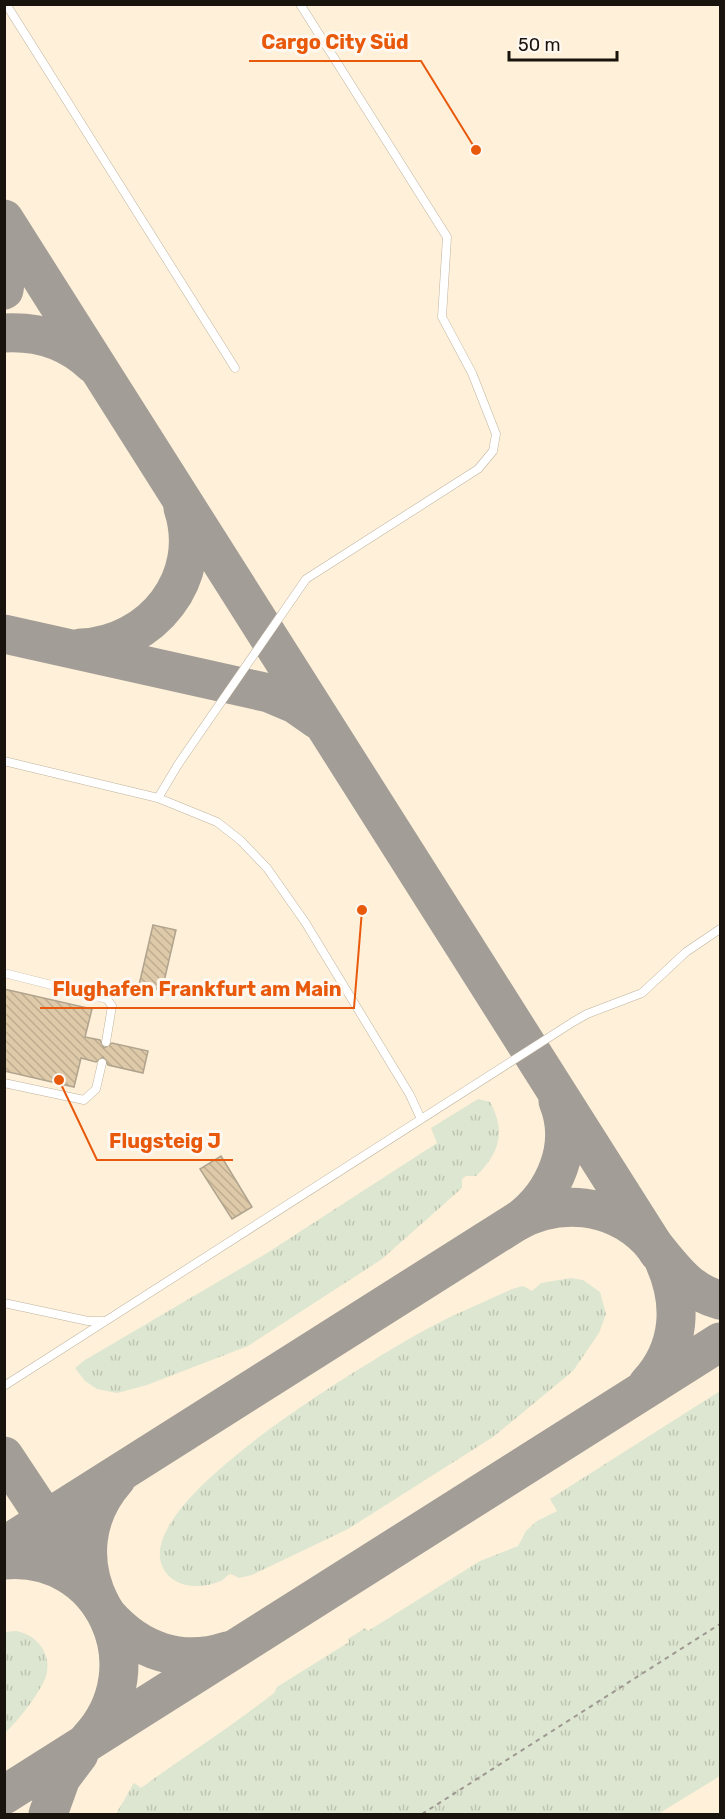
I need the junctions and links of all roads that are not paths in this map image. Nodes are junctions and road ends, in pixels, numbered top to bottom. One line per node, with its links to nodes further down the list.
1 (6, 4): 3 (lane)
2 (300, 4): 5 (lane)
3 (235, 368)
4 (4, 761): 5 (lane)
5 (158, 798): 11 (lane)
6 (720, 929): 11 (lane)
7 (4, 974): 8 (lane)
8 (106, 1042)
9 (102, 1063): 10 (lane)
10 (4, 1083)
11 (421, 1119): 13 (lane)
12 (4, 1303): 13 (lane)
13 (113, 1317): 14 (lane)
14 (4, 1386)

